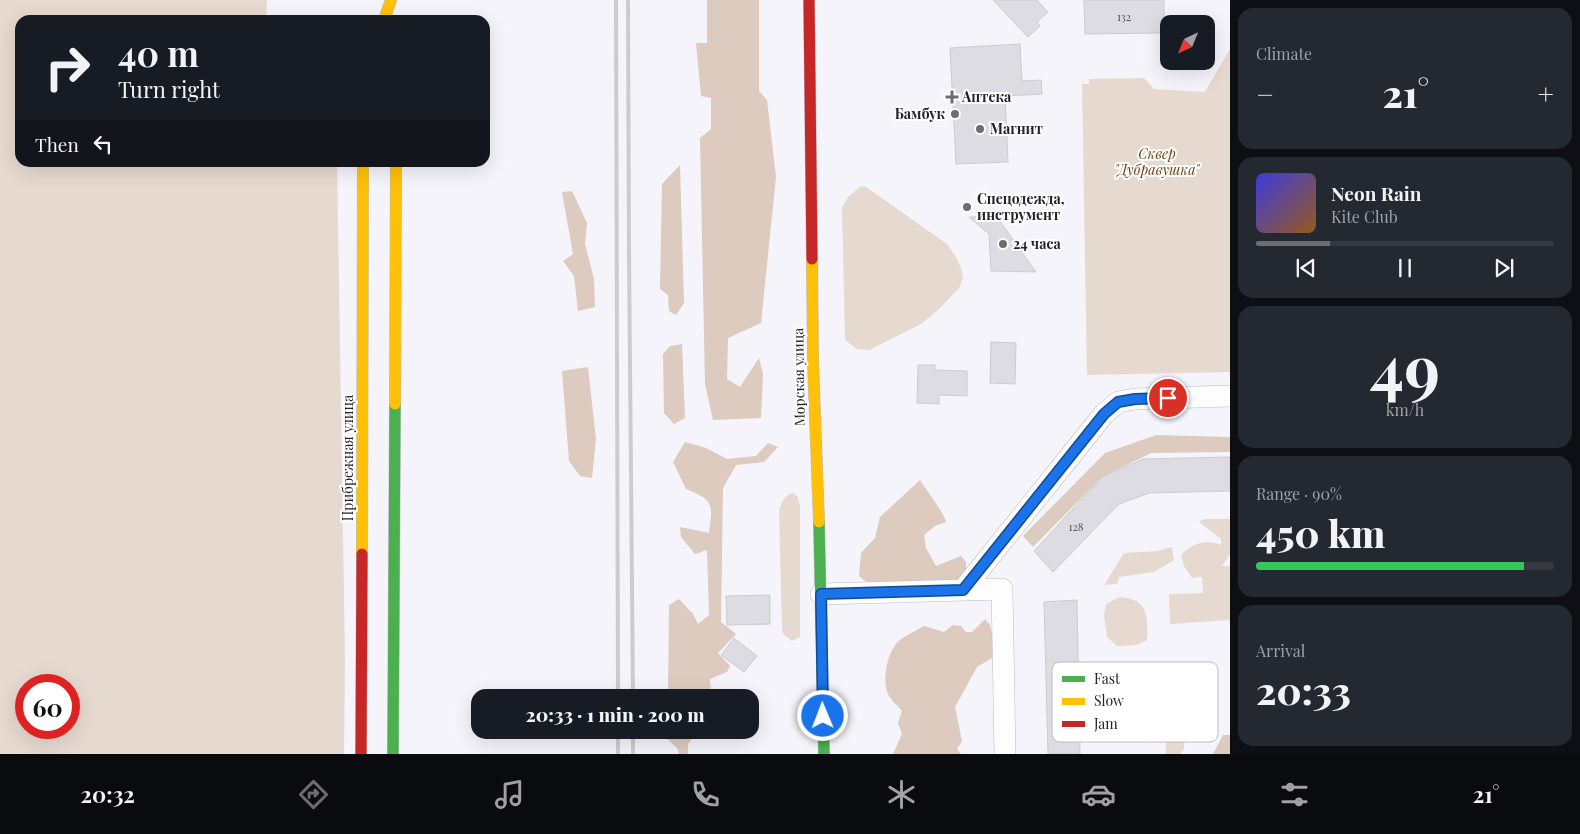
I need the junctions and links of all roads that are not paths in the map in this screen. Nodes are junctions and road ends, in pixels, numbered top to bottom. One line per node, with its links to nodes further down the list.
1 (391, 0): 4 (main road)
2 (395, 0): 5 (main road)
3 (809, 0): 10 (main road, Морская улица)
4 (386, 15)
5 (394, 15)
6 (364, 167): 11 (main road, Прибрежная улица)
7 (396, 167): 12 (main road)
8 (1230, 396): 9 (street)
9 (963, 590): 10 (street); 14 (street)
10 (821, 594): 13 (main road, Морская улица)
11 (361, 754)
12 (393, 754)
13 (824, 754)
14 (1005, 754)

